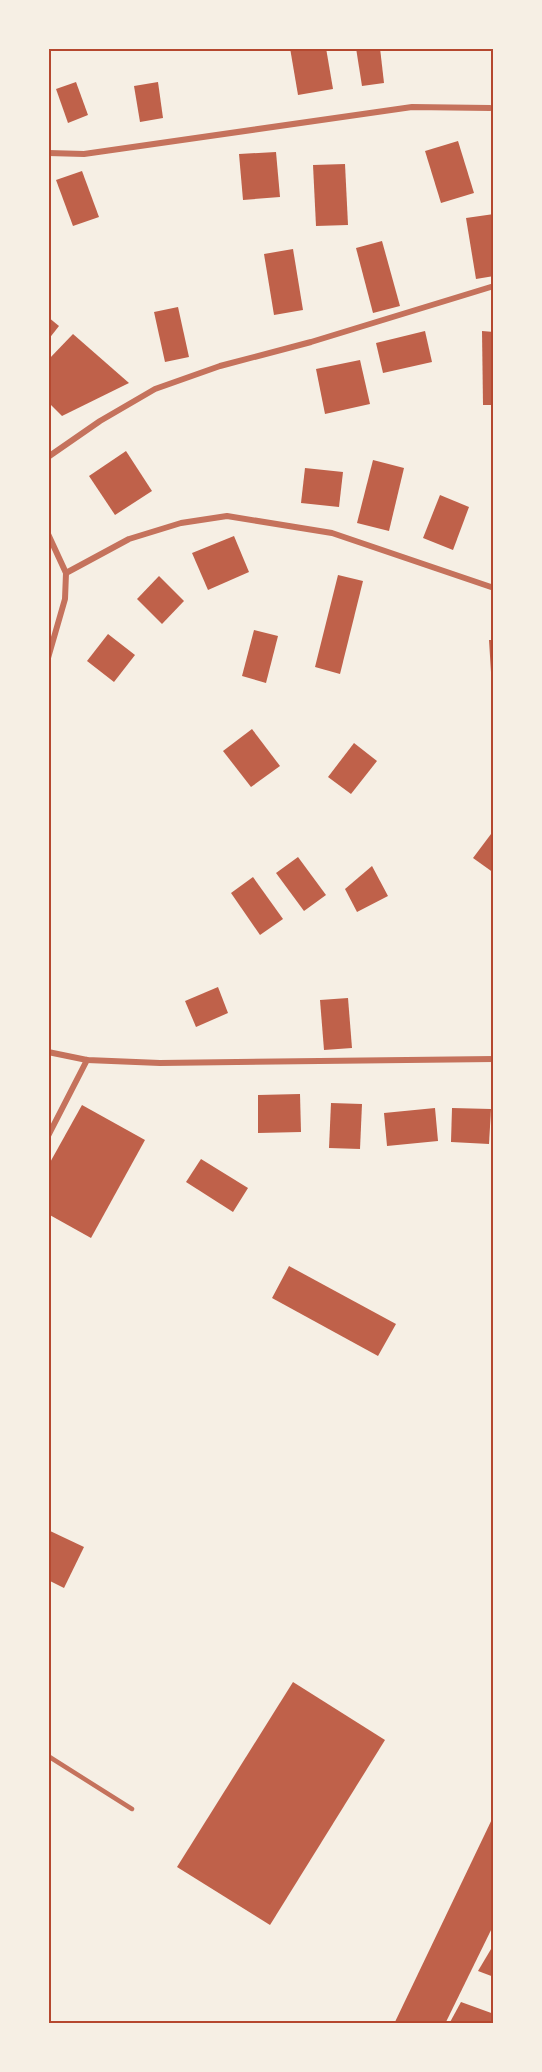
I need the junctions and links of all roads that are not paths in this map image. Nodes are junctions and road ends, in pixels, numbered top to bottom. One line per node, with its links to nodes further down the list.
1 (490, 108): 2 (street)
2 (48, 153)
3 (494, 286): 4 (street)
4 (48, 457)
5 (48, 534): 6 (street)
6 (66, 573): 7 (street); 8 (street)
7 (494, 588)
8 (48, 658)
9 (48, 1052): 11 (street)
10 (494, 1059): 11 (street)
11 (87, 1060): 12 (street)
12 (48, 1136)
13 (48, 1756): 14 (lane)
14 (132, 1809)

